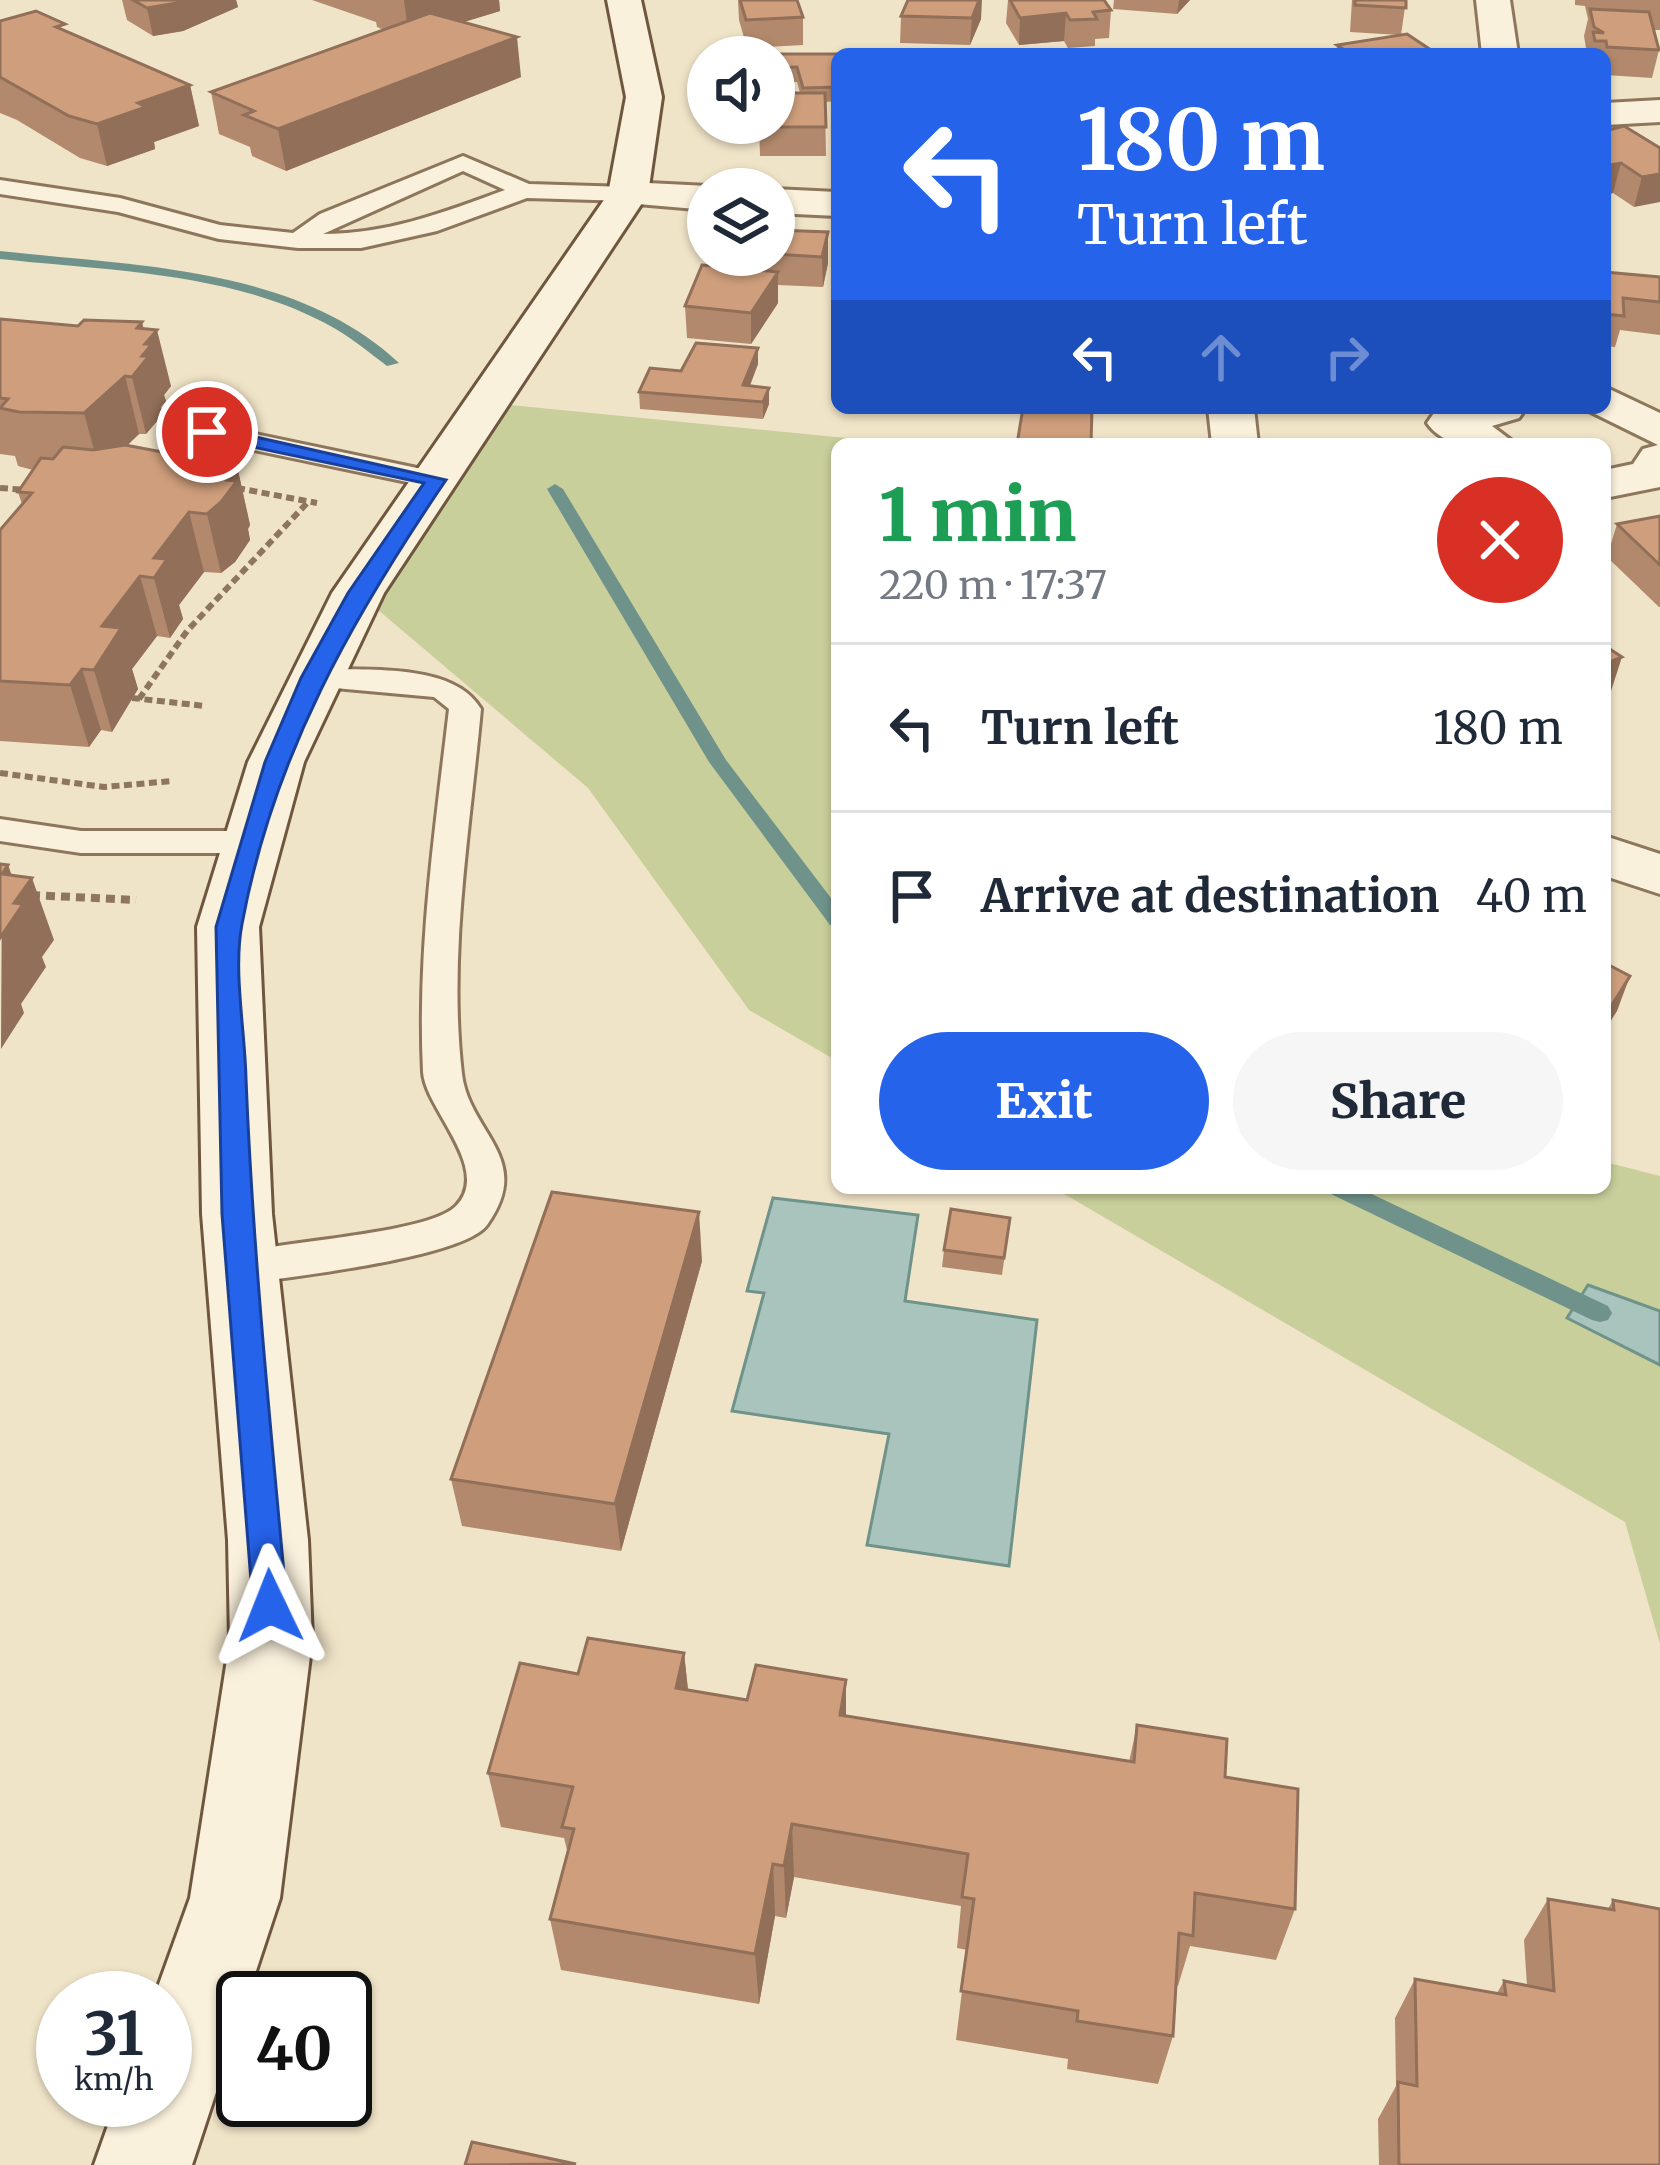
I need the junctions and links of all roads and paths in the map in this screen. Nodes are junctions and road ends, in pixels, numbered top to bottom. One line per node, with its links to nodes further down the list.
1 (624, 0): 8 (street)
2 (1493, 0): 3 (street)
3 (1499, 48)
4 (1660, 110): 5 (street)
5 (1611, 114)
6 (0, 188): 12 (lane)
7 (525, 191): 8 (lane); 12 (lane); 12 (lane)
8 (628, 194): 9 (street); 19 (street)
9 (687, 197)
10 (795, 202): 11 (street)
11 (831, 204)
12 (298, 241)
13 (1611, 404): 16 (street)
14 (1456, 414): 17 (street)
15 (207, 432): 19 (lane)
16 (1660, 432)
17 (1480, 438)
18 (1660, 459): 20 (street)
19 (436, 480): 26 (street)
20 (1611, 483)
21 (0, 488): 23 (path)
22 (237, 488): 24 (path)
23 (33, 491)
24 (308, 502): 25 (path); 27 (path)
25 (322, 503)
26 (313, 678): 31 (street); 36 (lane)
27 (205, 706)
28 (0, 773): 29 (path)
29 (172, 781)
30 (0, 830): 31 (lane)
31 (252, 842): 36 (street)
32 (1611, 857): 33 (street)
33 (1660, 875)
34 (19, 894): 35 (path)
35 (136, 901)
36 (241, 1268): 37 (street)
37 (143, 2165)

